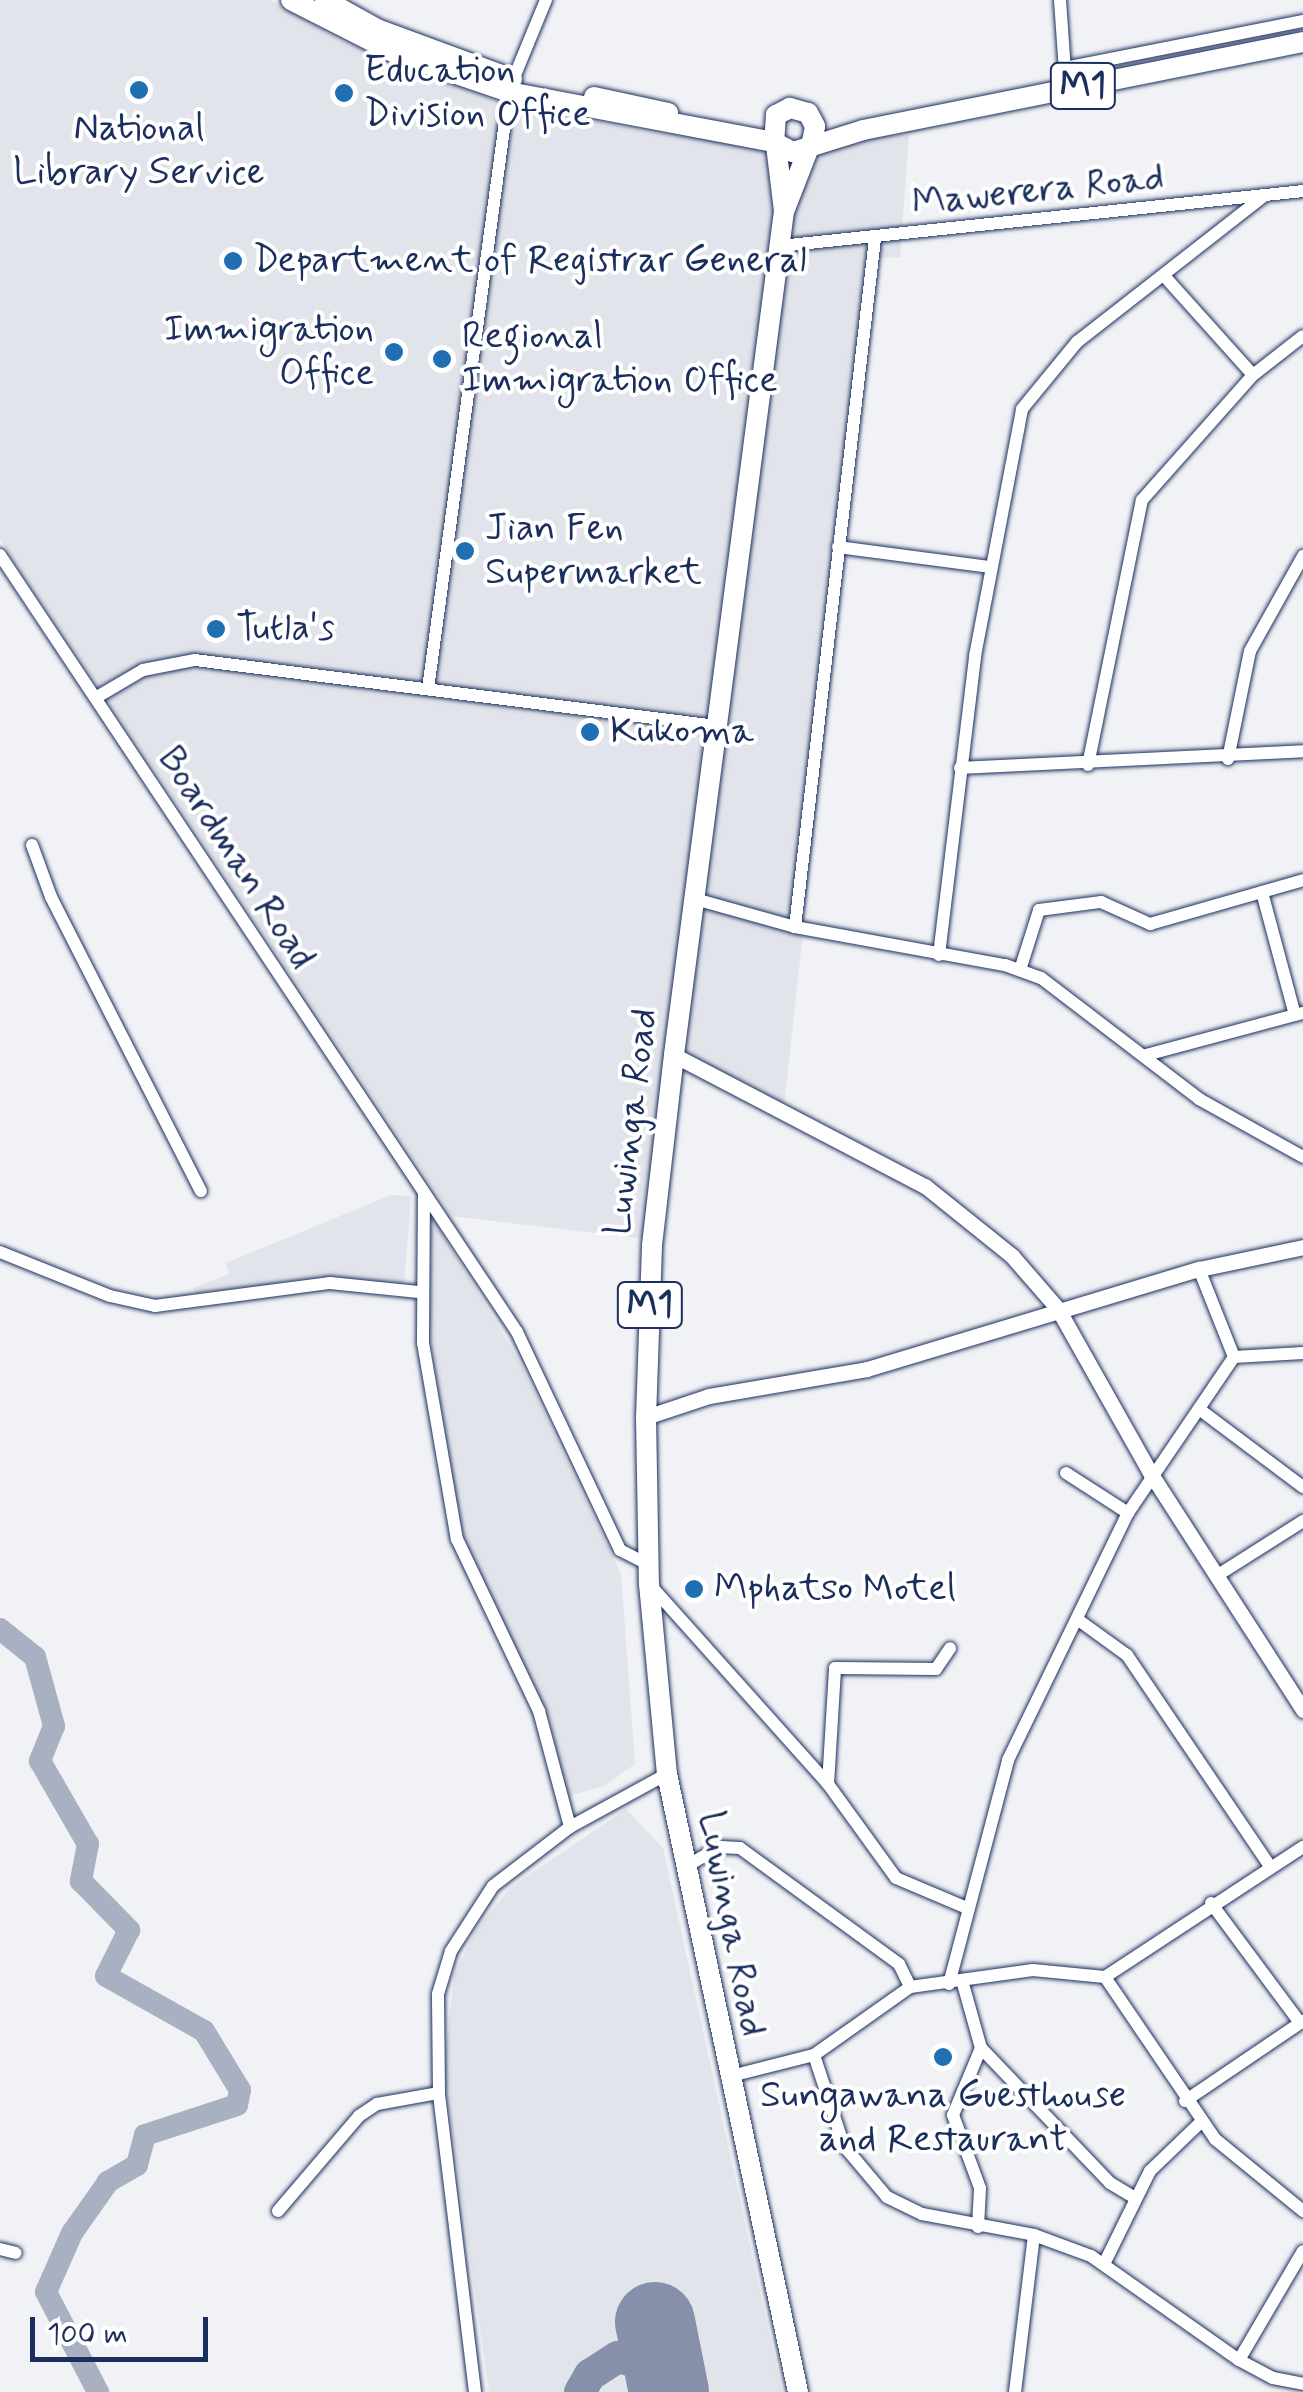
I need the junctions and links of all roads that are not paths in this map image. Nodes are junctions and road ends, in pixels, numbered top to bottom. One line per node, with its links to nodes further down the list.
1 (291, 0): 8 (highway)
2 (328, 0): 8 (highway)
3 (546, 0): 8 (street)
4 (1060, 0): 7 (street)
5 (1303, 22): 7 (street)
6 (1303, 42): 9 (highway, M1)
7 (1065, 68): 9 (street)
8 (511, 86): 10 (highway); 13 (highway); 27 (street)
9 (1066, 89): 12 (highway, M1)
10 (776, 115): 11 (highway, M1); 13 (highway, M1)
11 (812, 118): 12 (highway, M1); 14 (highway, M1)
12 (863, 130): 14 (highway, M1)
13 (775, 143): 14 (highway, M1); 17 (highway, Luwinga Road / M1)
14 (811, 143): 17 (highway, Luwinga Road / M1)
15 (1303, 191): 16 (street, Mawerera Road)
16 (1264, 196): 18 (street, Mawerera Road); 20 (street)
17 (784, 211): 19 (highway, Luwinga Road / M1)
18 (874, 239): 19 (street, Mawerera Road); 23 (street)
19 (780, 246): 29 (highway, Luwinga Road / M1)
20 (1166, 278): 22 (street); 26 (street)
21 (1303, 336): 22 (street)
22 (1253, 375): 32 (street)
23 (838, 547): 26 (street); 38 (street)
24 (0, 554): 28 (street, Boardman Road)
25 (1303, 556): 31 (street)
26 (988, 567): 33 (street)
27 (428, 689): 28 (street); 29 (street)
28 (97, 697): 46 (street, Boardman Road)
29 (717, 726): 37 (highway, Luwinga Road / M1)
30 (1303, 751): 31 (street)
31 (1228, 758): 32 (street)
32 (1088, 765): 33 (street)
33 (960, 768): 39 (street)
34 (32, 845): 45 (street)
35 (1303, 880): 36 (street)
36 (1262, 892): 40 (street); 41 (street)
37 (694, 899): 38 (street); 42 (highway, Luwinga Road / M1)
38 (794, 928): 39 (street)
39 (938, 956): 40 (street)
40 (1020, 970): 43 (street)
41 (1299, 1014): 43 (street)
42 (674, 1054): 51 (street); 55 (highway, Luwinga Road / M1)
43 (1146, 1055): 44 (street)
44 (1303, 1157)
45 (201, 1191)
46 (424, 1193): 50 (street); 61 (street, Boardman Road)
47 (1303, 1247): 49 (street)
48 (0, 1252): 50 (street)
49 (1199, 1269): 51 (street); 53 (street)
50 (419, 1292): 68 (street)
51 (1058, 1309): 55 (street); 57 (street)
52 (1303, 1353): 53 (street)
53 (1234, 1357): 54 (street)
54 (1200, 1409): 57 (street); 58 (street)
55 (646, 1417): 61 (highway, Luwinga Road / M1)
56 (1066, 1472): 59 (street)
57 (1151, 1474): 59 (street); 62 (street)
58 (1303, 1487)
59 (1128, 1512): 63 (street)
60 (1303, 1521): 62 (street)
61 (649, 1574): 66 (highway, Luwinga Road / M1); 67 (street, Boardman Road)
62 (1218, 1575): 65 (street)
63 (1078, 1619): 70 (street); 73 (street)
64 (950, 1648): 67 (street)
65 (1303, 1710)
66 (667, 1774): 68 (street); 71 (highway, Luwinga Road / M1)
67 (828, 1784): 73 (street, Boardman Road)
68 (570, 1827): 81 (street)
69 (1303, 1847): 70 (street)
70 (1270, 1866): 72 (street)
71 (682, 1868): 76 (street); 80 (highway, Luwinga Road / M1)
72 (1211, 1903): 74 (street); 77 (street)
73 (967, 1908): 75 (street)
74 (1105, 1977): 75 (street); 82 (street)
75 (956, 1984): 76 (street); 78 (street)
76 (910, 1987): 79 (street)
77 (1301, 2022): 82 (street)
78 (981, 2048): 84 (street); 87 (street)
79 (814, 2055): 80 (street); 87 (street)
80 (727, 2077): 96 (highway, Luwinga Road / M1)
81 (439, 2093): 86 (street); 95 (street)
82 (1185, 2100): 83 (street)
83 (1201, 2122): 84 (street); 85 (street)
84 (1135, 2198): 92 (street)
85 (1300, 2203)
86 (278, 2211)
87 (978, 2226): 88 (street)
88 (1034, 2235): 92 (street); 97 (street)
89 (0, 2249): 91 (street)
90 (1303, 2251): 93 (street)
91 (16, 2252)
92 (1104, 2264): 93 (street)
93 (1239, 2360): 94 (street)
94 (1303, 2384)
95 (475, 2392)
96 (798, 2392)
97 (1015, 2392)

